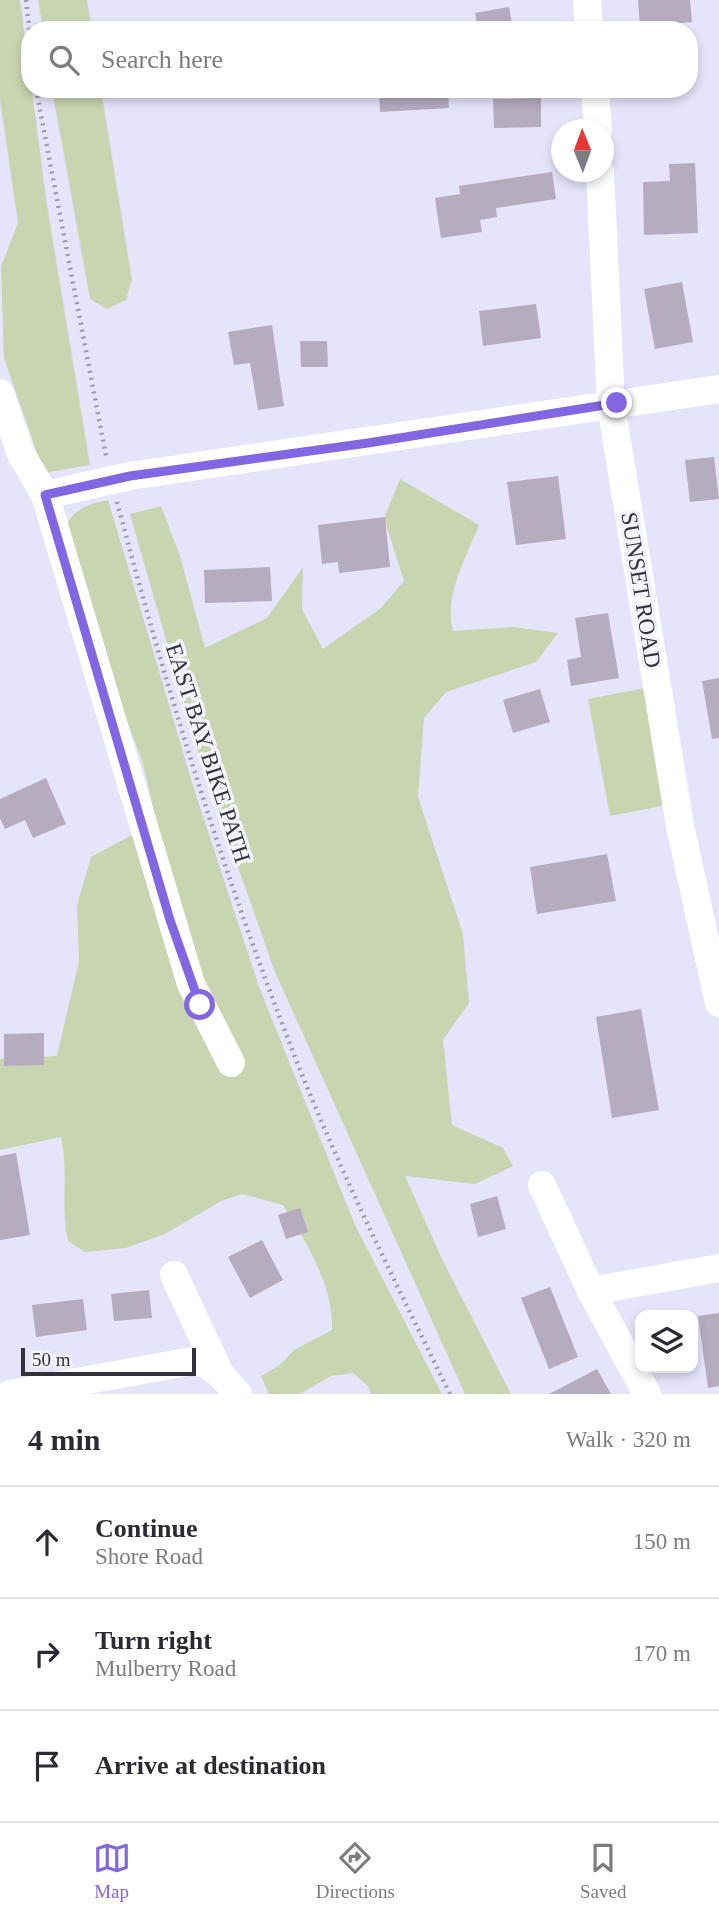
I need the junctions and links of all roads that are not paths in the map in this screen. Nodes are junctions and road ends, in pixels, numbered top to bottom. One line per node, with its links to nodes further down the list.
1 (587, 0): 2 (street)
2 (588, 21)
3 (596, 98): 4 (street)
4 (597, 119)
5 (600, 182): 8 (street, SUNSET ROAD)
6 (719, 389): 8 (street)
7 (0, 393): 9 (street)
8 (611, 405): 9 (street); 10 (street, SUNSET ROAD)
9 (45, 495): 11 (street)
10 (719, 1003)
11 (231, 1063)
12 (542, 1185): 15 (street)
13 (719, 1268): 15 (street)
14 (174, 1275): 16 (street)
15 (591, 1291): 18 (street)
16 (229, 1384): 17 (street)
17 (10, 1394)
18 (647, 1394)

